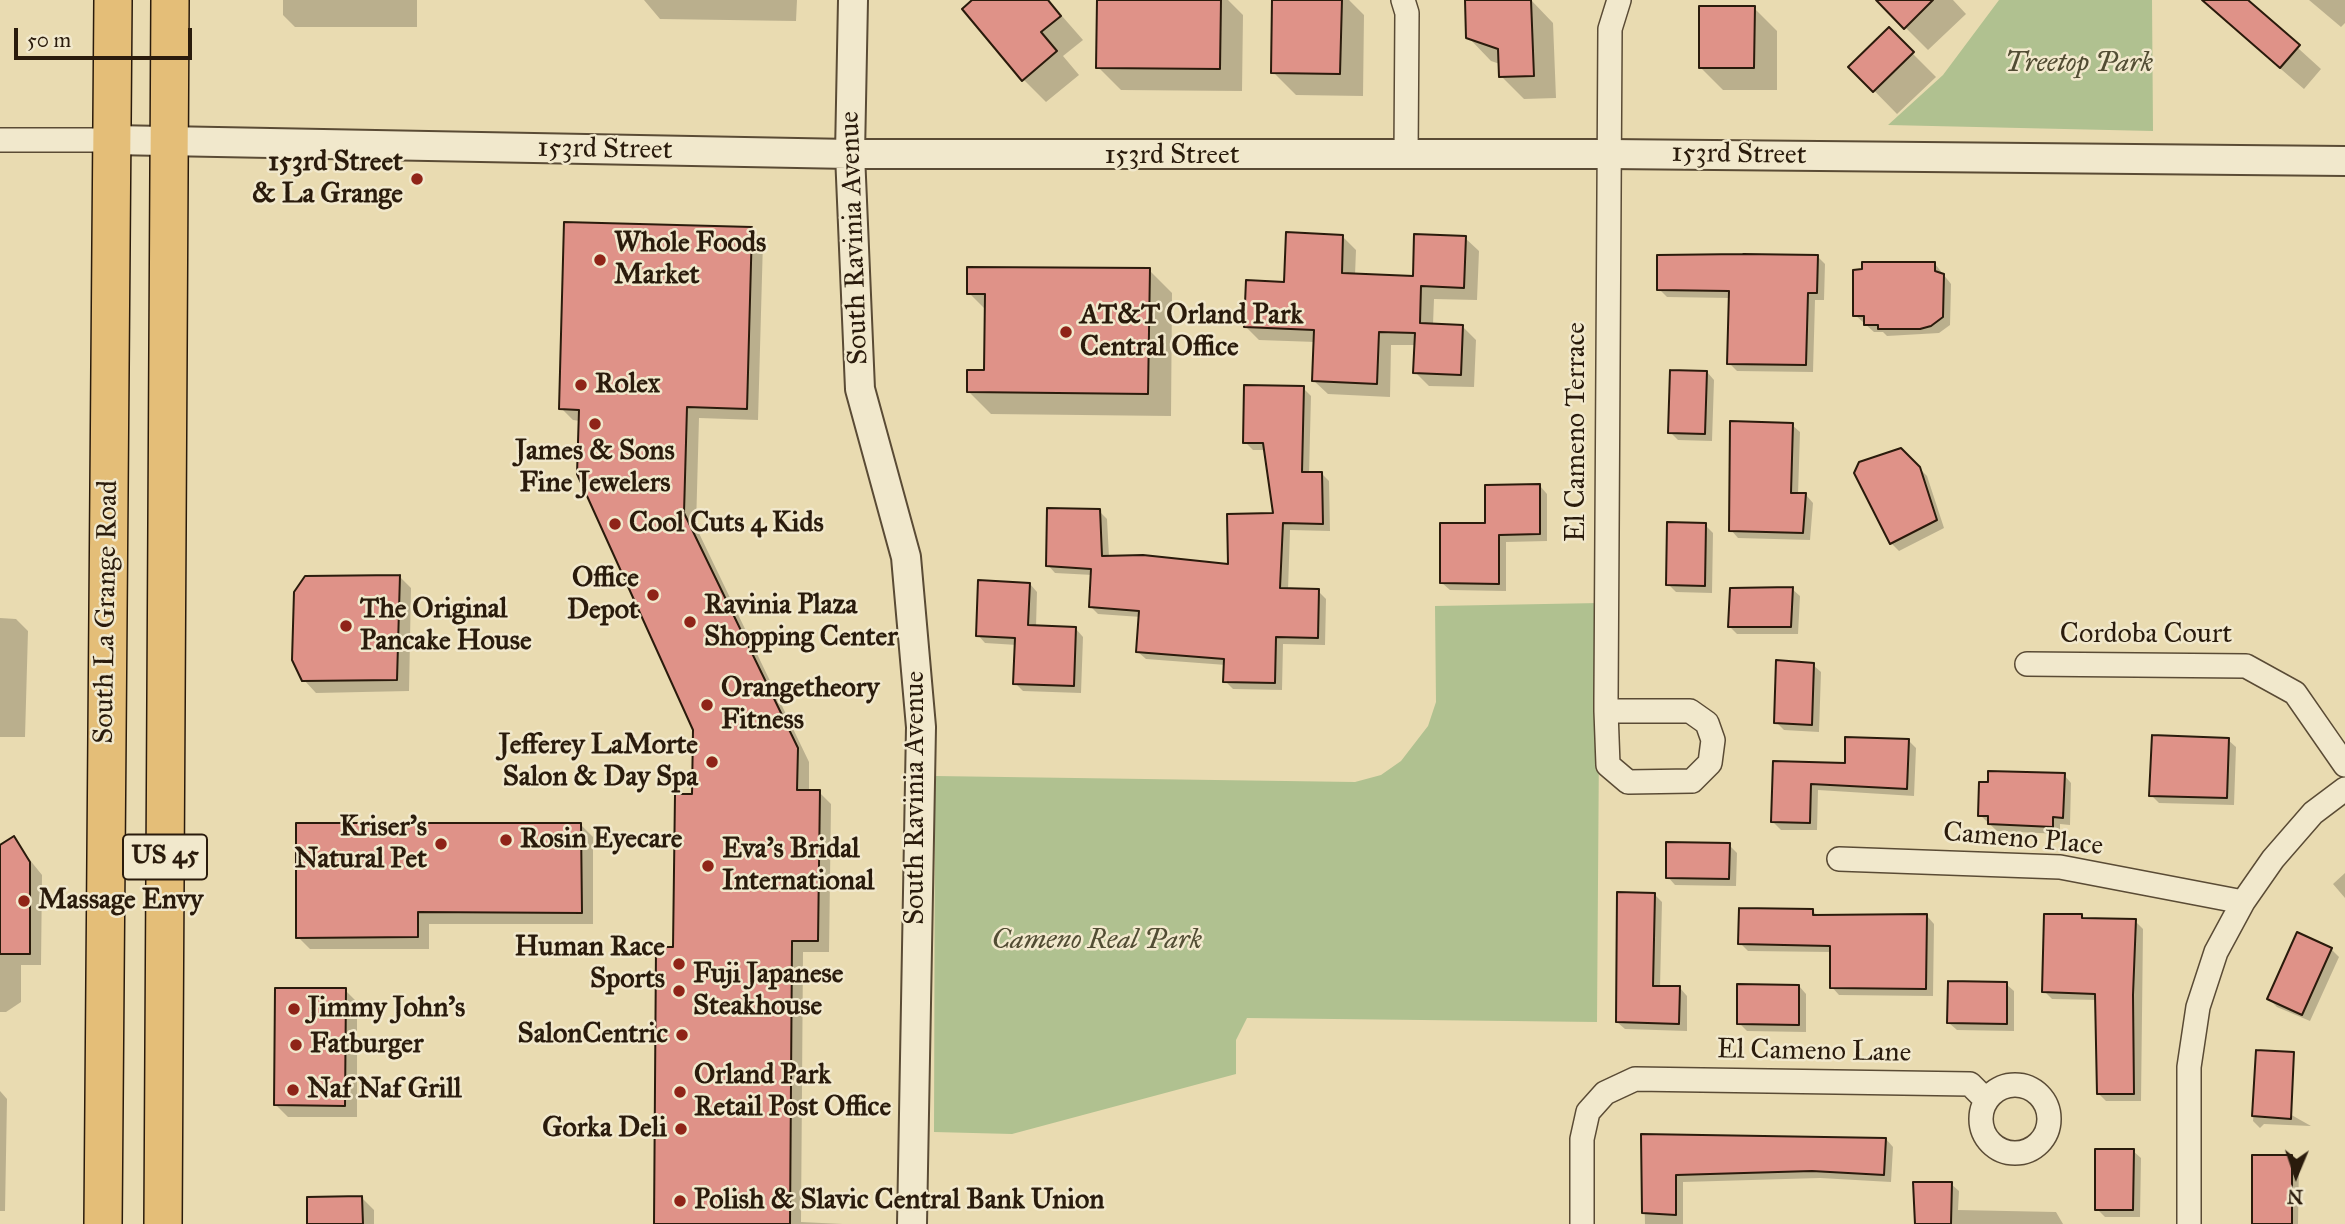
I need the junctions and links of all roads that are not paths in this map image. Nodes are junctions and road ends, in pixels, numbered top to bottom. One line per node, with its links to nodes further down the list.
1 (113, 0): 7 (highway, South La Grange Road / US 45)
2 (170, 0): 8 (highway, South La Grange Road / US 45)
3 (853, 0): 10 (street, South Ravinia Avenue)
4 (1403, 0): 11 (street)
5 (1619, 0): 9 (street, El Cameno Terrace)
6 (0, 140): 7 (street, 153rd Street)
7 (112, 140): 8 (street, 153rd Street); 20 (highway, South La Grange Road / US 45)
8 (168, 141): 10 (street, 153rd Street); 21 (highway, South La Grange Road / US 45)
9 (1609, 154): 11 (street, 153rd Street); 12 (street, 153rd Street); 14 (street, El Cameno Terrace)
10 (850, 155): 11 (street, 153rd Street); 22 (street, South Ravinia Avenue)
11 (1406, 156)
12 (2345, 161)
13 (2027, 664): 15 (street, Cordoba Court)
14 (1606, 711): 14 (street, El Cameno Terrace)
15 (2345, 765)
16 (2345, 789): 18 (street)
17 (1839, 859): 18 (street, Cameno Place)
18 (2243, 902): 24 (street)
19 (1986, 1100): 23 (street, El Cameno Lane)
20 (103, 1224)
21 (163, 1224)
22 (912, 1224)
23 (1583, 1224)
24 (2189, 1224)

